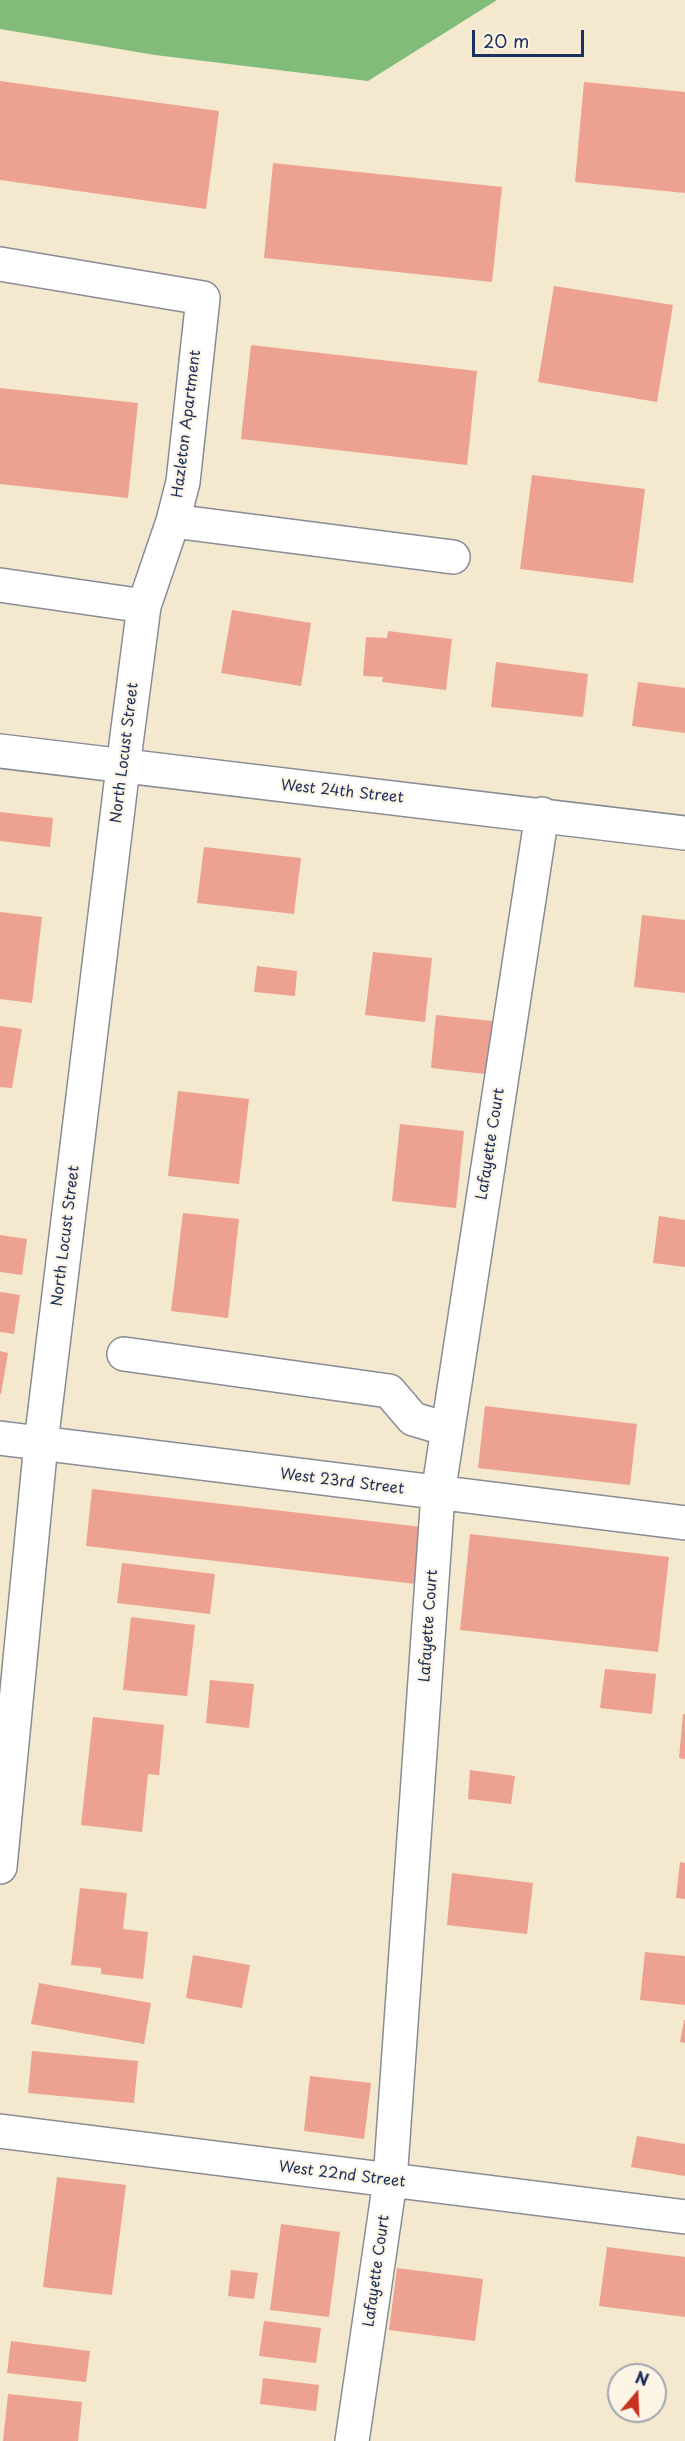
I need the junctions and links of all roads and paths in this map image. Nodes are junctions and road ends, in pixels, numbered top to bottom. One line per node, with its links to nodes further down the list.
1 (0, 264): 2 (street, Hazleton Apartment)
2 (173, 521): 3 (street); 5 (street, Hazleton Apartment)
3 (453, 557)
4 (0, 585): 5 (street)
5 (144, 606): 7 (street, North Locust Street)
6 (0, 752): 7 (street, West 24th Street)
7 (123, 767): 8 (street, West 24th Street); 13 (street, North Locust Street)
8 (542, 814): 9 (street, West 24th Street); 11 (street, Lafayette Court)
9 (685, 833)
10 (124, 1354): 11 (street)
11 (447, 1429): 14 (street, Lafayette Court)
12 (0, 1438): 13 (street, West 23rd Street)
13 (40, 1443): 14 (street, West 23rd Street); 16 (street, North Locust Street)
14 (438, 1494): 15 (street, West 23rd Street); 18 (street, Lafayette Court)
15 (685, 1523)
16 (0, 1868)
17 (0, 2132): 18 (street, West 22nd Street)
18 (390, 2181): 19 (street, West 22nd Street); 20 (street, Lafayette Court)
19 (685, 2217)
20 (352, 2441)

